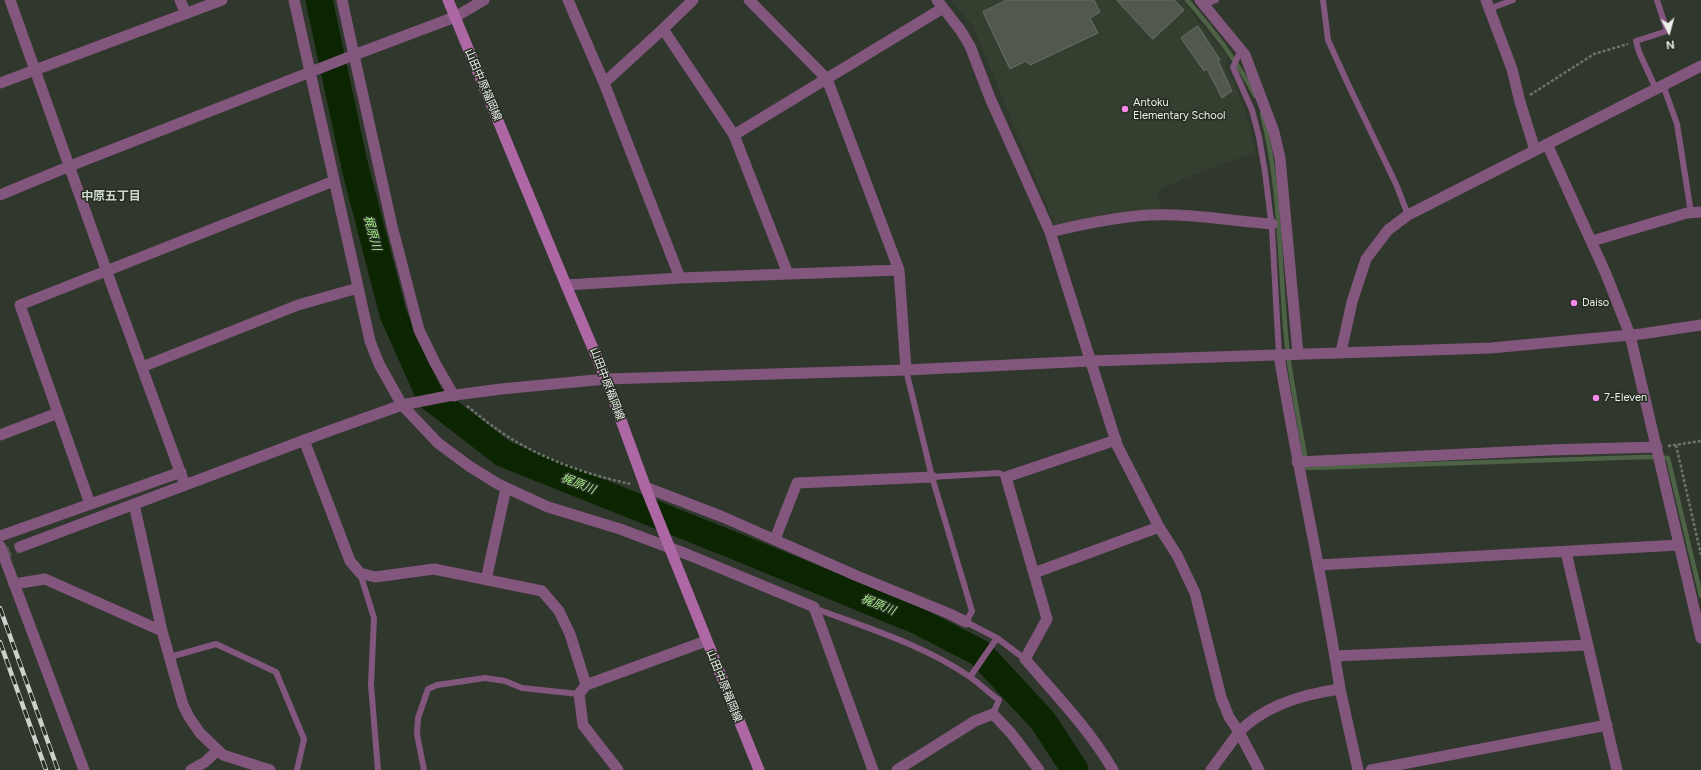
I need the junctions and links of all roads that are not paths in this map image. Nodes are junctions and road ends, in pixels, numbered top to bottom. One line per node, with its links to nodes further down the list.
1 (10, 0): 24 (street)
2 (180, 0): 18 (street)
3 (222, 0): 18 (street)
4 (294, 0): 25 (street)
5 (342, 0): 22 (street)
6 (448, 0): 19 (main road, 山田中原福岡線)
7 (484, 0): 19 (street)
8 (568, 0): 28 (street)
9 (692, 0): 20 (street)
10 (749, 0): 26 (street)
11 (1216, 0): 15 (lane)
12 (1323, 0): 37 (lane)
13 (1514, 0): 17 (lane)
14 (1658, 0): 29 (lane)
15 (1202, 2): 21 (street)
16 (940, 4): 26 (street); 39 (street)
17 (1487, 5): 32 (street)
18 (186, 14): 24 (street)
19 (455, 17): 22 (street); 45 (main road, 山田中原福岡線)
20 (663, 29): 28 (street); 30 (street)
21 (1241, 50): 38 (lane); 50 (street)
22 (354, 55): 25 (street); 56 (street)
23 (1701, 66): 29 (street)
24 (34, 70): 27 (street); 33 (street)
25 (311, 72): 33 (street); 34 (street)
26 (827, 79): 30 (street); 42 (street)
27 (0, 83)
28 (604, 83): 44 (street)
29 (1660, 87): 31 (street); 36 (lane)
30 (734, 135): 43 (street)
31 (1547, 144): 32 (street); 40 (street)
32 (1535, 150): 37 (street)
33 (70, 166): 35 (street); 41 (street)
34 (334, 181): 41 (street); 46 (street)
35 (0, 195)
36 (1696, 212): 40 (street)
37 (1408, 215): 49 (street)
38 (1272, 224): 39 (street); 51 (lane)
39 (1050, 232): 52 (street)
40 (1592, 241): 48 (street)
41 (106, 270): 53 (street); 58 (street)
42 (899, 270): 43 (street); 54 (street)
43 (788, 274): 44 (street)
44 (680, 278): 45 (street)
45 (566, 285): 55 (main road, 山田中原福岡線)
46 (358, 288): 53 (street); 57 (street)
47 (1701, 325): 48 (street)
48 (1630, 335): 49 (street); 62 (street)
49 (1341, 352): 50 (street)
50 (1298, 354): 51 (street)
51 (1279, 355): 52 (street); 63 (street)
52 (1091, 362): 54 (street); 61 (street)
53 (142, 367): 64 (street)
54 (906, 370): 55 (street); 66 (lane)
55 (606, 378): 56 (street); 69 (main road, 山田中原福岡線)
56 (451, 396): 57 (street)
57 (406, 405): 60 (street); 68 (street)
58 (58, 413): 59 (street); 70 (street)
59 (0, 435)
60 (304, 440): 67 (street); 81 (street)
61 (1116, 440): 65 (street); 72 (street)
62 (1657, 447): 63 (street); 75 (street)
63 (1297, 462): 80 (street)
64 (181, 472): 67 (street); 70 (street)
65 (1006, 477): 66 (lane); 82 (street)
66 (932, 478): 74 (street); 86 (lane)
67 (186, 485): 71 (street)
68 (506, 488): 78 (street); 83 (street)
69 (646, 490): 74 (street); 78 (main road, 山田中原福岡線)
70 (90, 504): 73 (street)
71 (134, 504): 77 (street); 87 (street)
72 (1159, 527): 82 (street); 100 (street)
73 (0, 536)
74 (775, 539): 86 (street)
75 (1679, 545): 79 (street); 88 (street)
76 (0, 546): 84 (street)
77 (20, 547)
78 (670, 548): 85 (street); 90 (main road, 山田中原福岡線)
79 (1566, 552): 80 (street); 91 (street)
80 (1318, 565): 92 (street)
81 (360, 573): 83 (street); 106 (lane)
82 (1034, 573): 94 (street)
83 (486, 580): 97 (street)
84 (14, 584): 87 (street); 102 (street)
85 (814, 608): 95 (lane); 110 (street)
86 (966, 622): 89 (lane)
87 (162, 631): 93 (street)
88 (1701, 638)
89 (996, 640): 94 (lane); 95 (lane)
90 (706, 641): 97 (street); 109 (main road, 山田中原福岡線)
91 (1588, 645): 92 (street); 99 (street)
92 (1335, 656): 96 (street)
93 (170, 657): 101 (street); 105 (lane)
94 (1026, 659): 113 (street)
95 (972, 676): 98 (lane)
96 (1340, 689): 100 (street); 116 (street)
97 (582, 690): 107 (lane); 108 (street)
98 (993, 714): 111 (street); 112 (street)
99 (1606, 725): 117 (street); 118 (street)
100 (1239, 732): 114 (street); 115 (street)
101 (217, 751): 103 (street); 104 (street)
102 (84, 770)
103 (191, 770)
104 (270, 770)
105 (297, 770)
106 (378, 770)
107 (424, 770)
108 (618, 770)
109 (759, 770)
110 (873, 770)
111 (897, 770)
112 (1039, 770)
113 (1113, 770)
114 (1211, 770)
115 (1259, 770)
116 (1358, 770)
117 (1371, 770)
118 (1617, 770)

